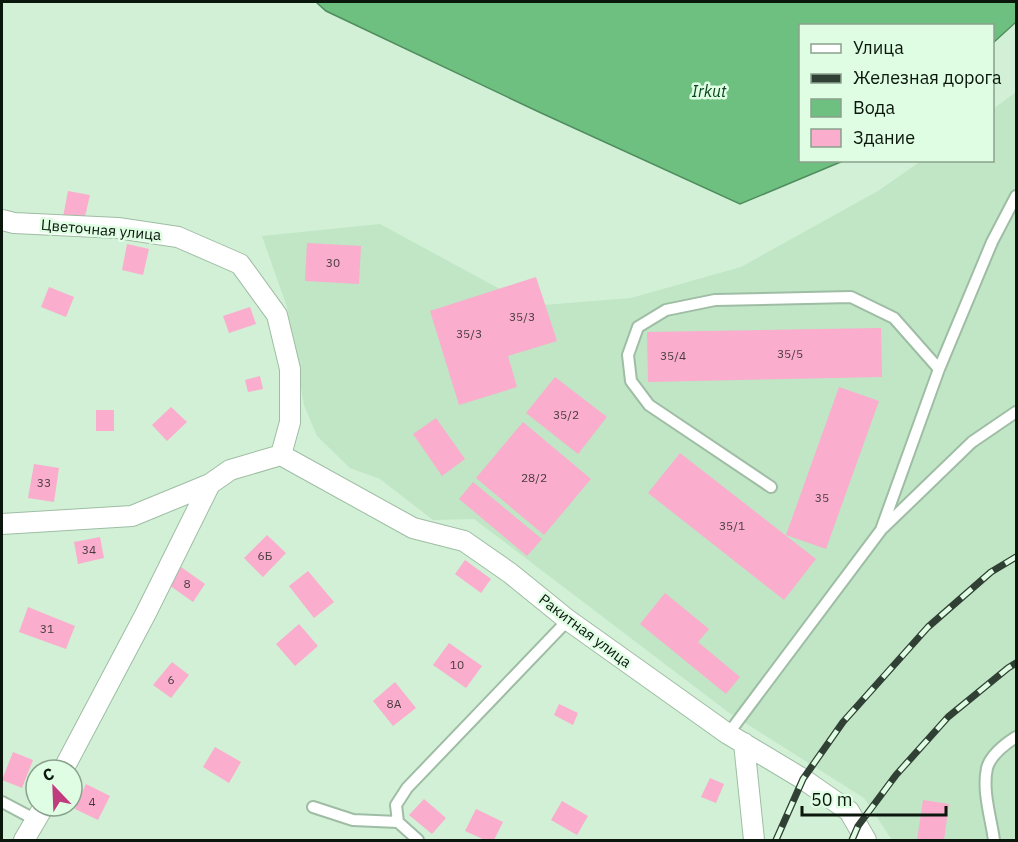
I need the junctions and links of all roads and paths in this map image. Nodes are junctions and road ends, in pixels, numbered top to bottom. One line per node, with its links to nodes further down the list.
1 (1017, 196): 3 (lane)
2 (2, 220): 5 (street, Цветочная улица)
3 (939, 369): 7 (lane); 9 (lane)
4 (1017, 412): 9 (lane)
5 (281, 456): 6 (street); 10 (street, Ракитная улица)
6 (210, 484): 8 (street); 13 (street)
7 (771, 487)
8 (2, 524)
9 (881, 530): 12 (lane)
10 (568, 620): 12 (street, Ракитная улица); 18 (lane)
11 (1017, 737): 23 (lane)
12 (736, 739): 21 (street); 22 (street, Ракитная улица)
13 (69, 758)
14 (2, 802): 16 (lane)
15 (313, 807): 18 (lane)
16 (24, 808)
17 (37, 818): 19 (street)
18 (398, 822): 20 (lane)
19 (24, 840)
20 (418, 840)
21 (754, 840)
22 (866, 840)
23 (994, 840)

